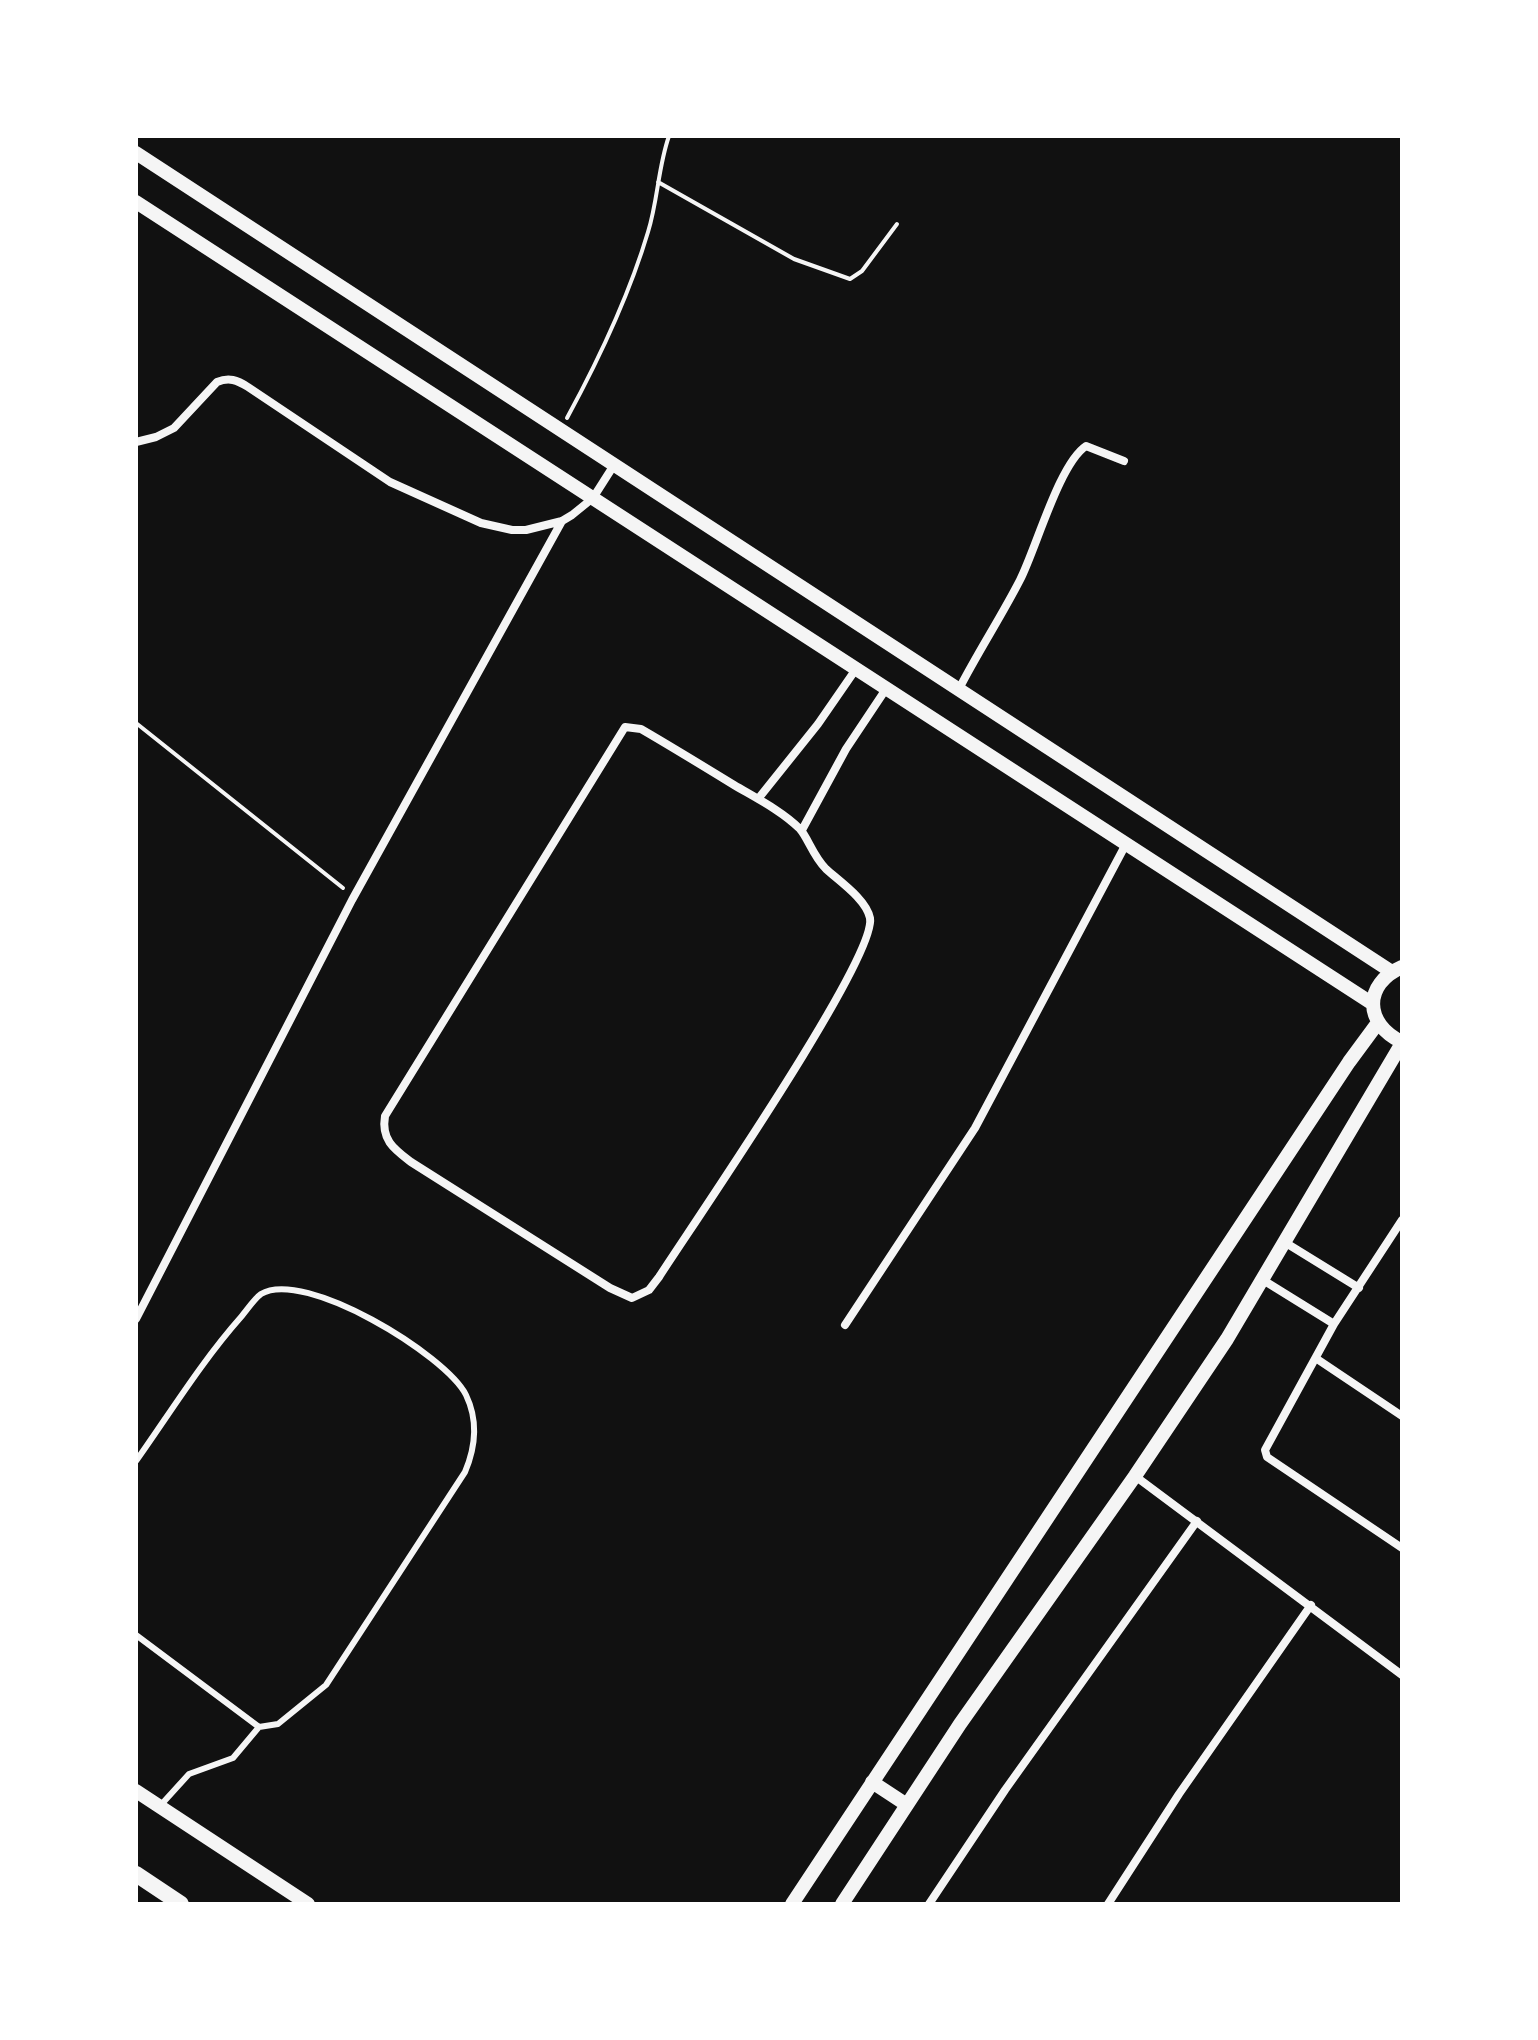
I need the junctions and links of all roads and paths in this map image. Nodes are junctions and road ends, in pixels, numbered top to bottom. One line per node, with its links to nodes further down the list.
1 (669, 136): 3 (path)
2 (136, 153): 6 (street)
3 (658, 182): 5 (path); 6 (path)
4 (136, 202): 10 (street)
5 (897, 224)
6 (560, 430): 9 (street)
7 (136, 442): 11 (street)
8 (1124, 461): 14 (street)
9 (614, 465): 10 (street); 14 (street)
10 (593, 498): 11 (street); 12 (street)
11 (562, 521): 19 (street)
12 (856, 669): 13 (street); 16 (street)
13 (886, 689): 17 (street); 18 (street)
14 (959, 689): 20 (street)
15 (136, 723): 19 (path)
16 (758, 799): 17 (street); 17 (street)
17 (802, 830)
18 (1126, 844): 21 (street); 30 (street)
19 (352, 900): 28 (street)
20 (1397, 970): 21 (street)
21 (1373, 1004): 22 (street)
22 (1377, 1024): 23 (street); 41 (street)
23 (1402, 1042): 25 (street)
24 (1402, 1220): 27 (street)
25 (1286, 1243): 26 (street); 27 (street)
26 (1263, 1280): 29 (street); 34 (street)
27 (1359, 1288): 29 (street)
28 (136, 1319)
29 (1334, 1324): 31 (street)
30 (845, 1325)
31 (1317, 1359): 32 (street); 36 (street)
32 (1402, 1416)
33 (136, 1461): 40 (lane)
34 (1135, 1476): 35 (street); 43 (street)
35 (1197, 1521): 37 (street); 50 (street)
36 (1402, 1548)
37 (1311, 1605): 39 (street); 51 (street)
38 (136, 1635): 40 (lane)
39 (1402, 1675)
40 (259, 1727): 44 (lane)
41 (872, 1782): 43 (street); 48 (street)
42 (136, 1791): 44 (street)
43 (907, 1805): 49 (street)
44 (159, 1807): 47 (street)
45 (136, 1874): 46 (main road)
46 (181, 1904)
47 (308, 1904)
48 (792, 1904)
49 (842, 1904)
50 (929, 1904)
51 (1108, 1904)

